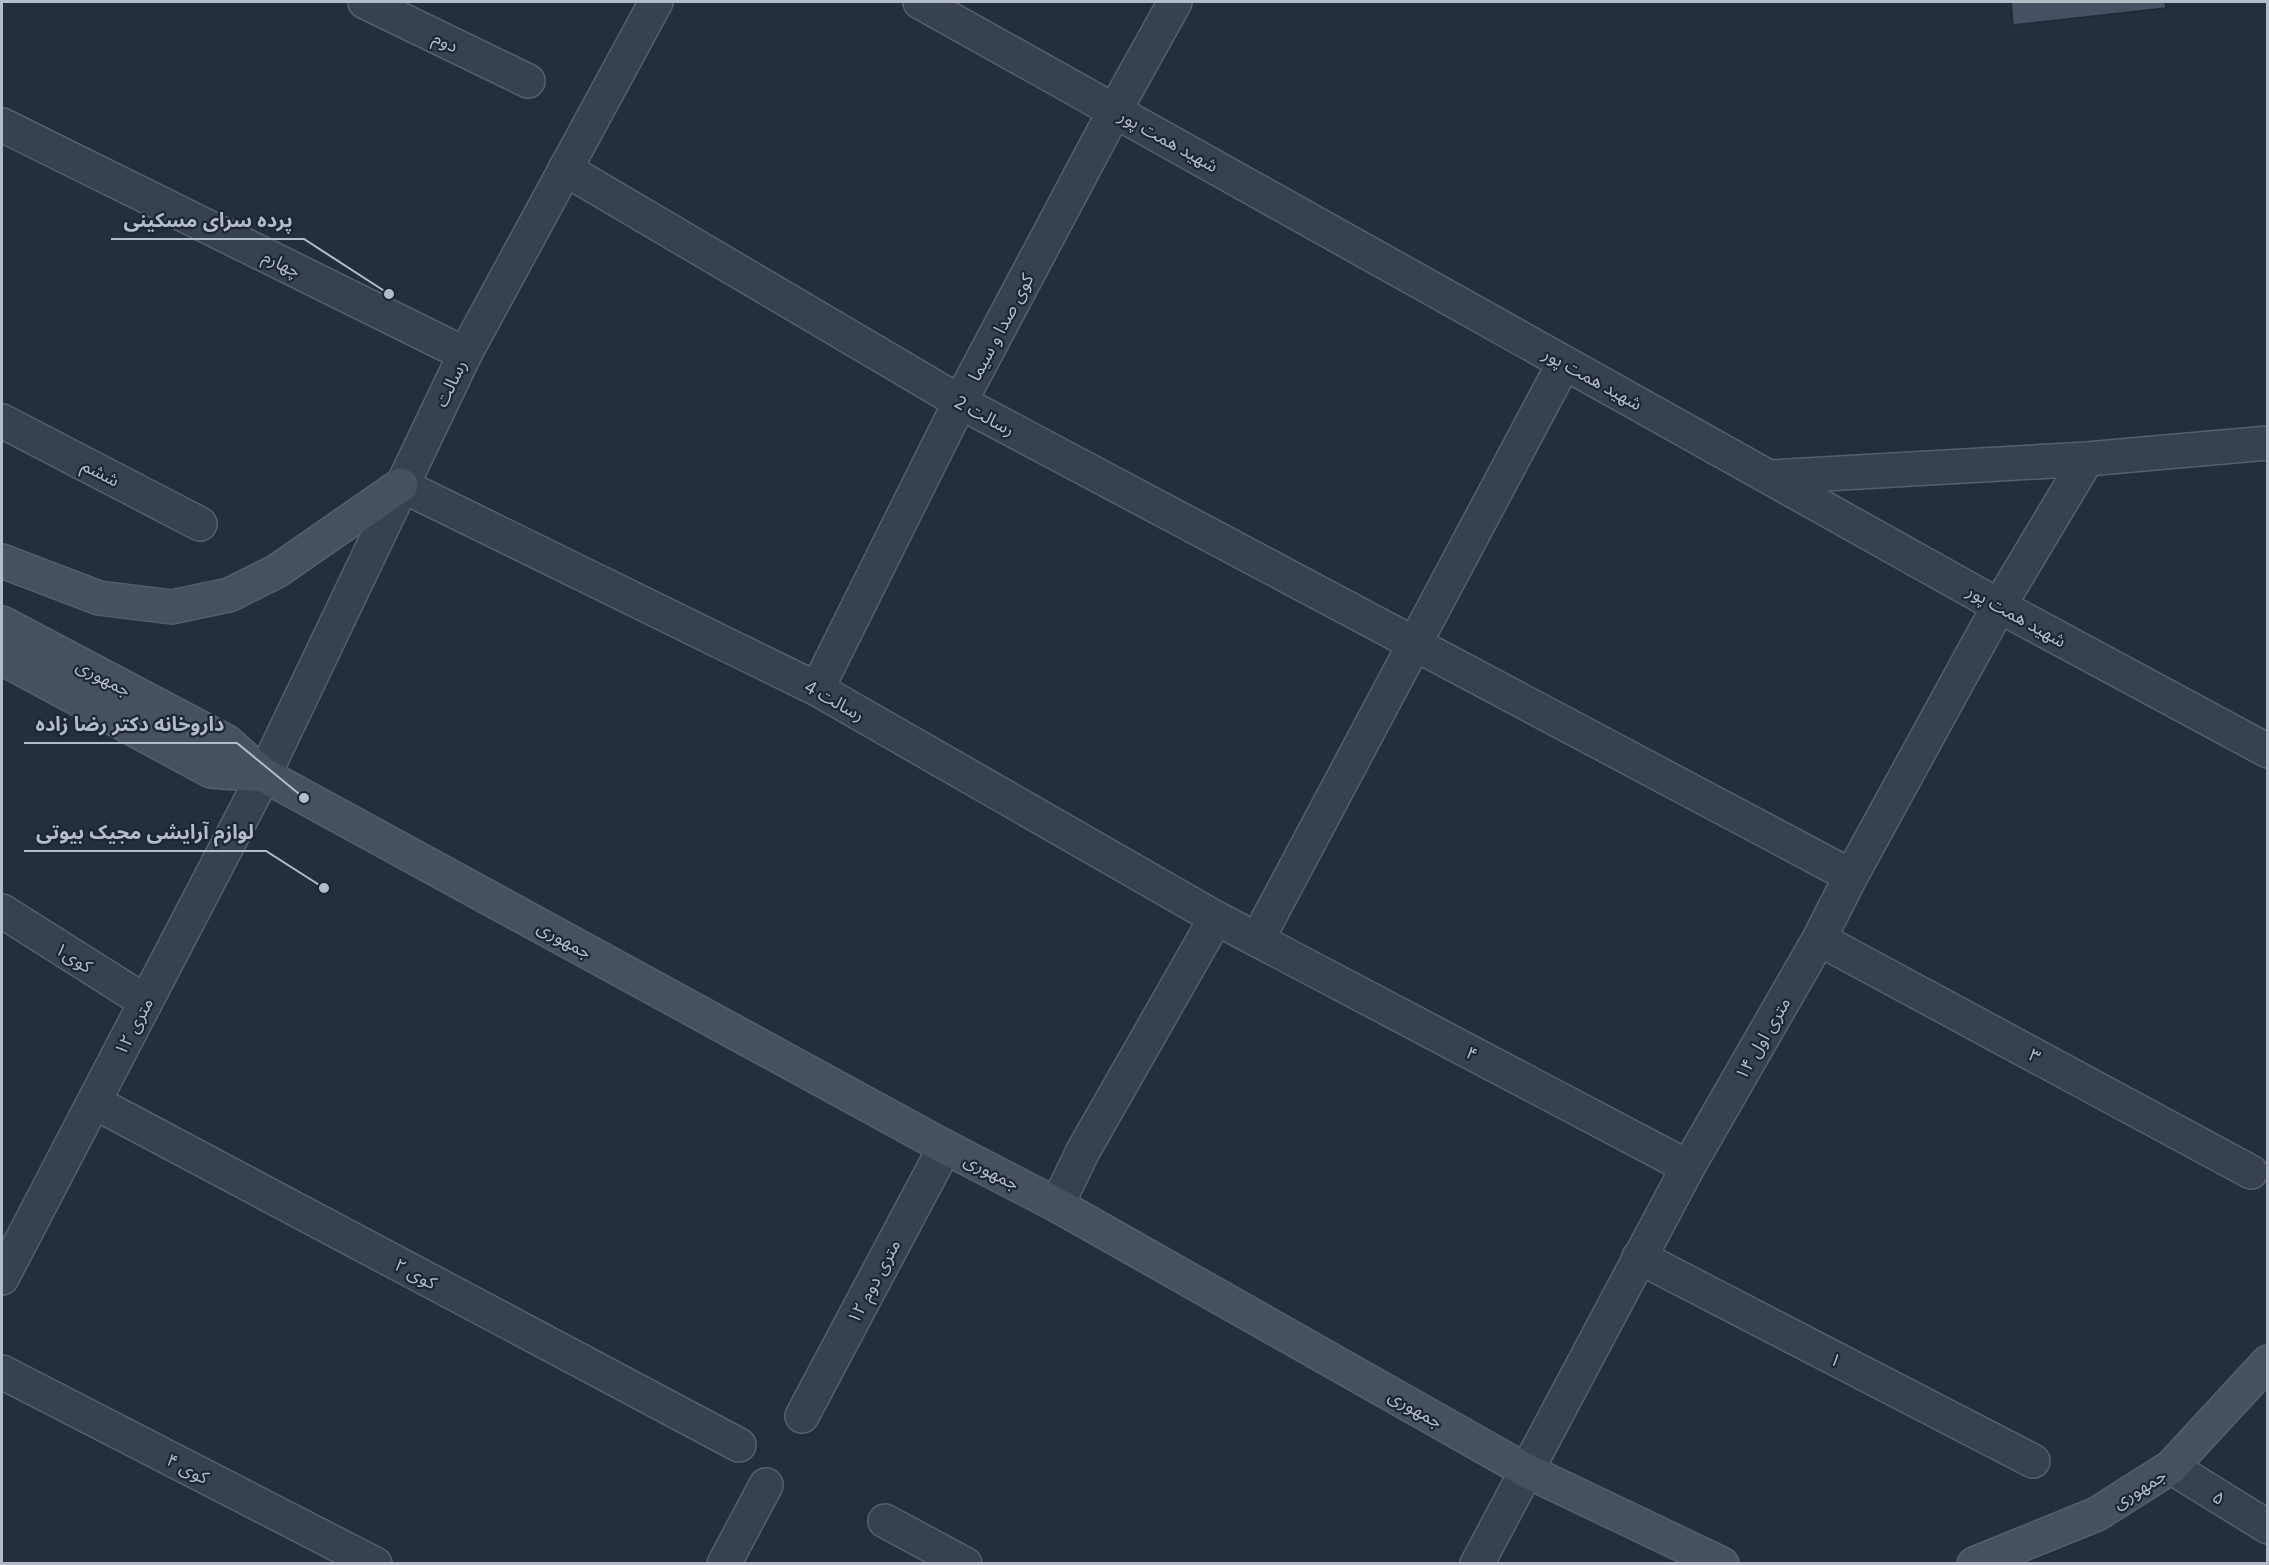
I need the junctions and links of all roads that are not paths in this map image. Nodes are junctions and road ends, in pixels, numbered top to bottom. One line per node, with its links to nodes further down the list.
1 (365, 2): 5 (street, دوم)
2 (656, 2): 8 (street, رسالت)
3 (920, 2): 6 (street, شهید همت پور)
4 (1175, 2): 6 (street, کوی صدا و سیما)
5 (528, 81)
6 (1115, 110): 10 (street, شهید همت پور); 11 (street, کوی صدا و سیما)
7 (2, 125): 9 (street, چهارم)
8 (565, 169): 9 (street, رسالت); 11 (street, رسالت 2)
9 (465, 354): 16 (street, رسالت)
10 (1564, 363): 15 (street, شهید همت پور); 21 (street)
11 (960, 402): 21 (street, رسالت 2); 23 (street, کوی صدا و سیما)
12 (2, 421): 17 (street, ششم)
13 (2268, 443): 14 (street)
14 (2087, 459): 15 (street); 19 (street, ۱۴ متری اول)
15 (1771, 477): 19 (street, شهید همت پور)
16 (401, 485): 18 (main road); 23 (street, رسالت 4); 25 (street, رسالت)
17 (200, 524)
18 (2, 561)
19 (1999, 606): 24 (street, شهید همت پور); 26 (street, ۱۴ متری اول)
20 (2, 623): 25 (main road, جمهوری)
21 (1415, 643): 26 (street, رسالت 2); 30 (street)
22 (2, 658): 25 (main road, جمهوری)
23 (818, 689): 28 (street, رسالت 4)
24 (2268, 751)
25 (264, 775): 31 (street, ۱۲ متری); 33 (main road, جمهوری)
26 (1851, 876): 29 (street, ۱۴ متری اول)
27 (2, 911): 31 (street, کوی۱)
28 (1216, 918): 30 (street, رسالت 4); 36 (street)
29 (1819, 939): 34 (street, ۱۴ متری اول); 35 (street, ۳)
30 (1257, 940): 34 (street, ۴)
31 (146, 1002): 32 (street, ۱۲ متری)
32 (94, 1102): 38 (street, ۱۲ متری); 42 (street, کوی ۲)
33 (945, 1147): 36 (main road, جمهوری); 41 (street, ۱۲ متری دوم)
34 (1688, 1167): 37 (street, ۱۴ متری اول)
35 (2252, 1172)
36 (1057, 1205): 45 (main road, جمهوری)
37 (1639, 1257): 43 (street, ۱); 45 (street, ۱۴ متری اول)
38 (6, 1259)
39 (2268, 1362): 44 (main road, جمهوری)
40 (2, 1372): 49 (street, کوی ۴)
41 (802, 1416)
42 (739, 1445)
43 (2033, 1461)
44 (2171, 1467): 48 (street, ۵); 54 (main road, جمهوری)
45 (1525, 1470): 52 (street, ۱۴ متری اول); 53 (main road, جمهوری)
46 (766, 1485): 50 (street)
47 (885, 1521): 51 (street)
48 (2268, 1527)
49 (375, 1563)
50 (724, 1563)
51 (965, 1563)
52 (1477, 1563)
53 (1722, 1563)
54 (1974, 1563)

